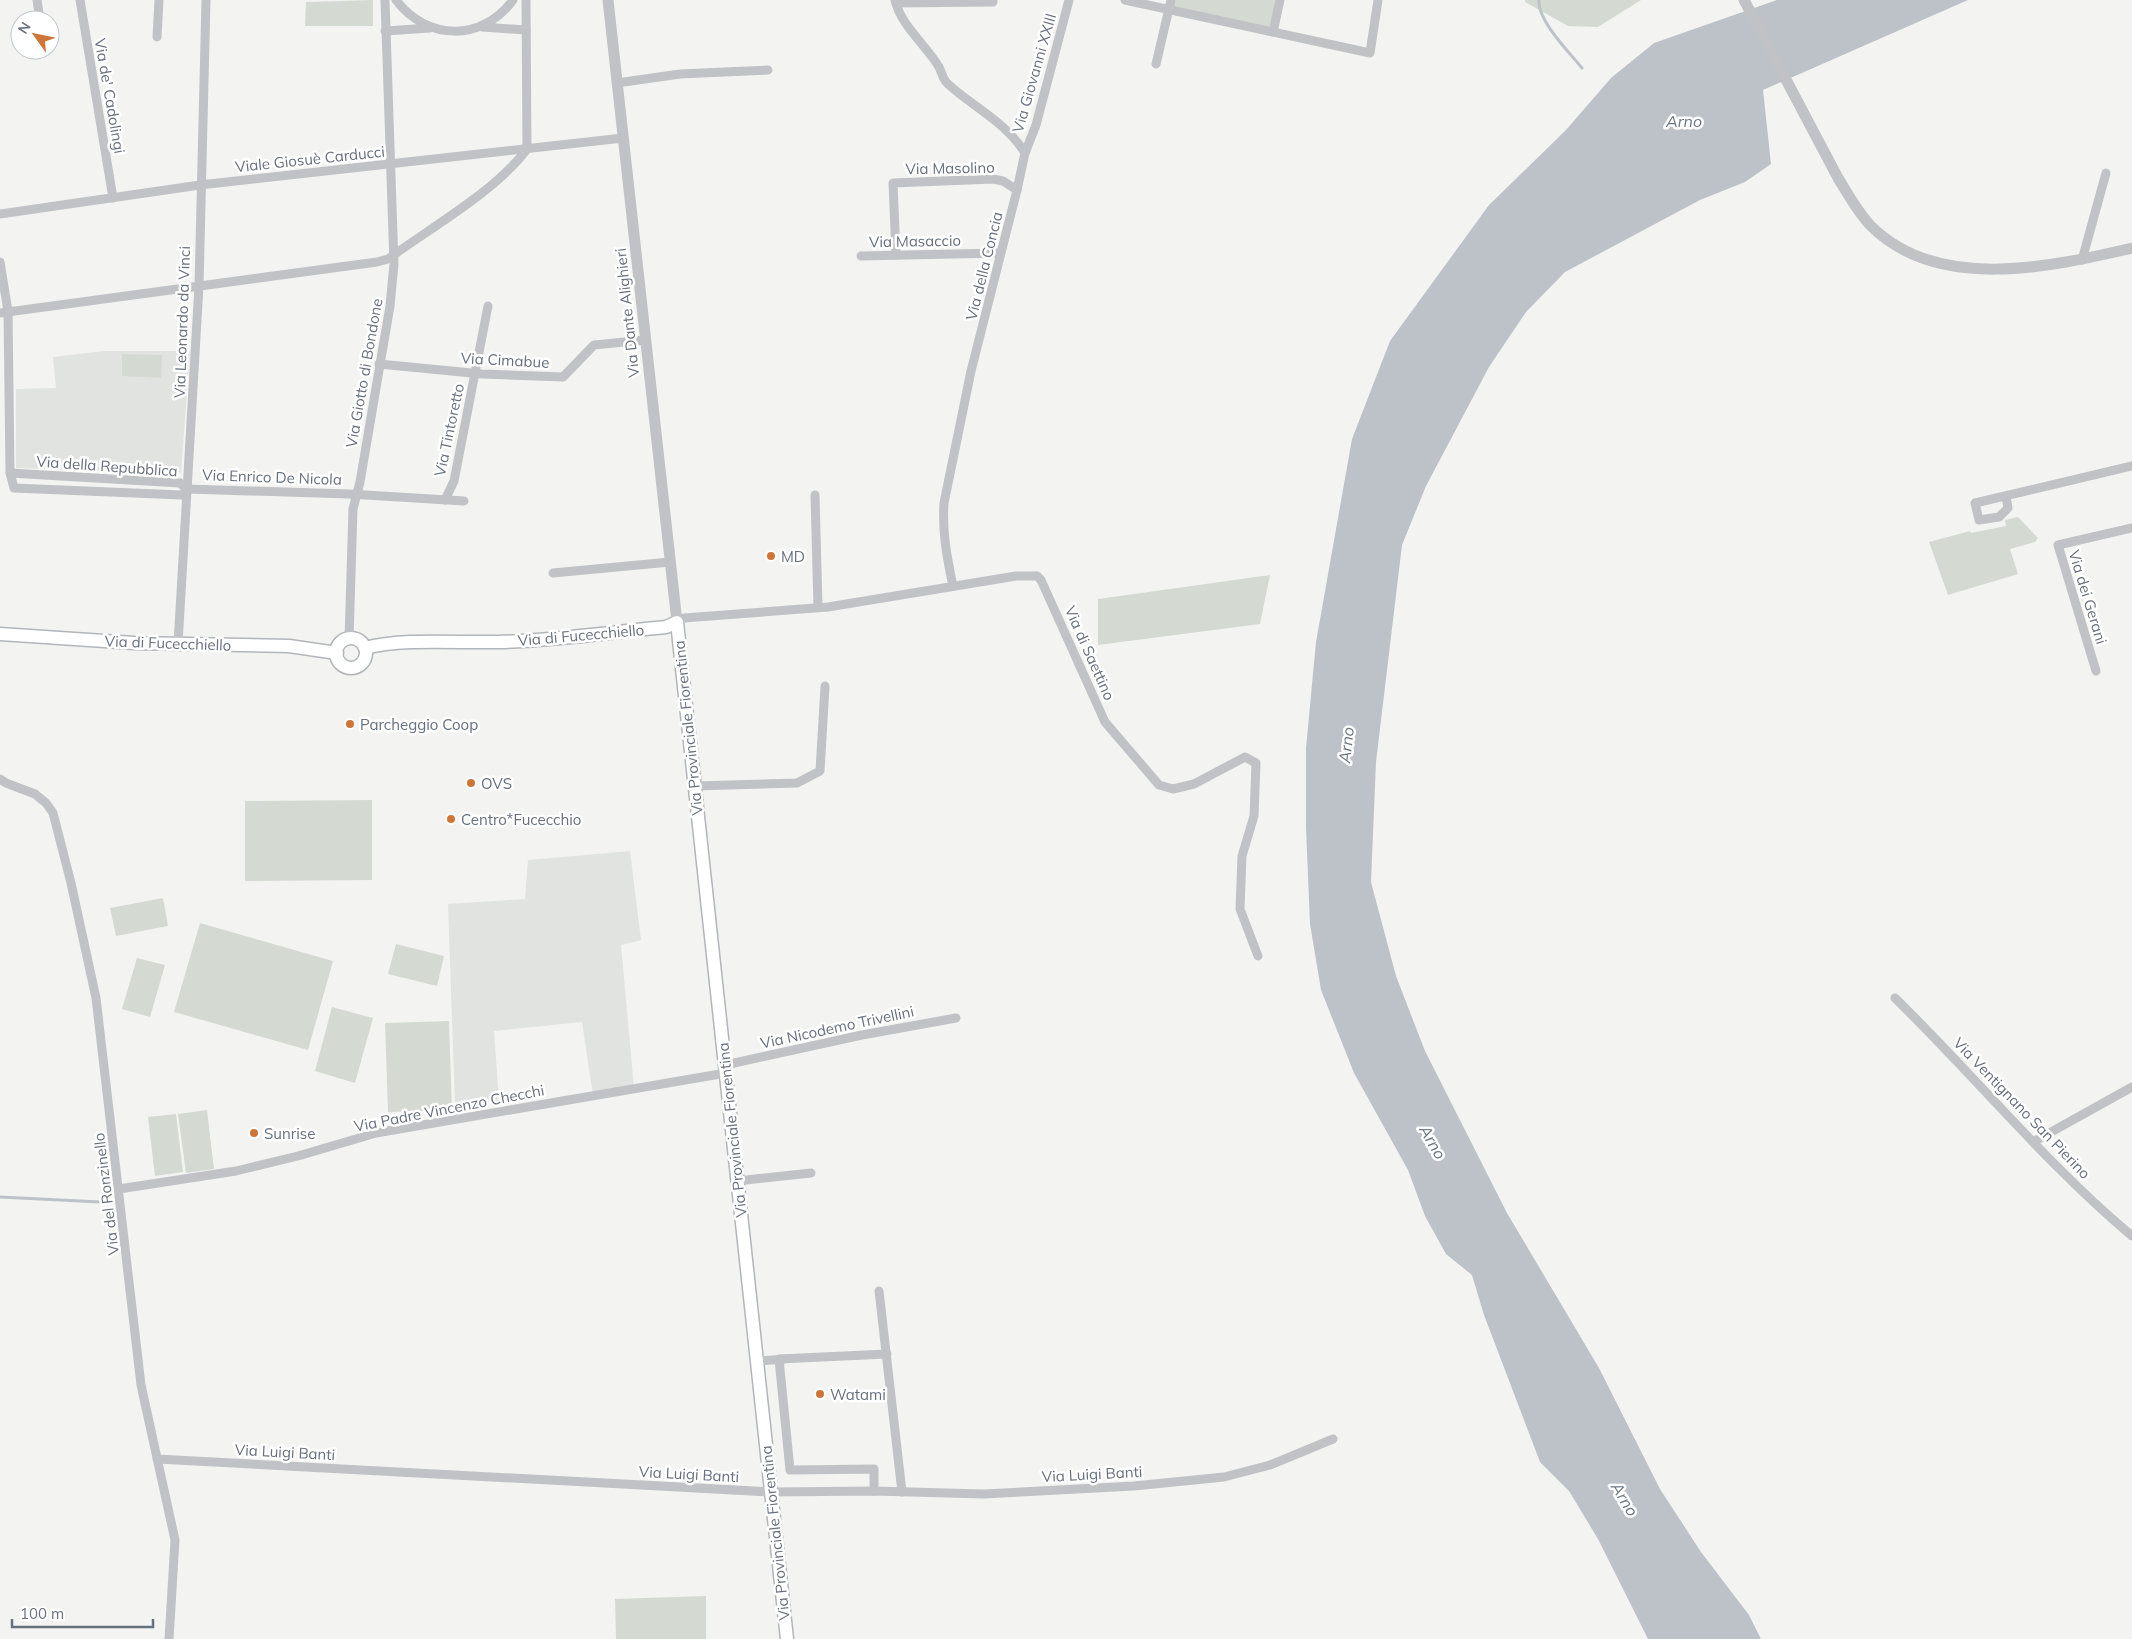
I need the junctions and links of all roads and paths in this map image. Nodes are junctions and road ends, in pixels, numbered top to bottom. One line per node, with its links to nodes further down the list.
1 (80, 0): 33 (street, Via de' Cadolingi)
2 (159, 0): 22 (street)
3 (206, 0): 31 (street, Via Leonardo da Vinci)
4 (384, 0): 20 (street, Via Giotto di Bondone)
5 (396, 0): 18 (street)
6 (513, 0): 17 (street)
7 (526, 0): 19 (street)
8 (608, 0): 25 (street, Via Dante Alighieri)
9 (993, 0): 15 (street)
10 (1069, 0): 28 (street, Via Giovanni XXIII)
11 (1125, 0): 16 (street)
12 (1280, 0): 21 (street)
13 (1378, 0): 21 (street)
14 (1744, 0): 40 (street)
15 (895, 1): 28 (street)
16 (1170, 5): 21 (street); 23 (street)
17 (480, 26): 18 (street); 19 (street)
18 (433, 28): 20 (street)
19 (526, 30): 27 (street)
20 (385, 31): 29 (street, Via Giotto di Bondone)
21 (1273, 32)
22 (157, 37)
23 (1156, 64)
24 (768, 70): 25 (street)
25 (617, 83): 26 (street, Via Dante Alighieri)
26 (623, 138): 27 (street, Viale Giosuè Carducci); 45 (street, Via Dante Alighieri)
27 (527, 149): 29 (street, Viale Giosuè Carducci); 37 (street)
28 (1025, 153): 32 (street, Via della Concia)
29 (389, 165): 31 (street, Viale Giosuè Carducci); 37 (street, Via Giotto di Bondone)
30 (2106, 173): 40 (street)
31 (200, 185): 33 (street, Viale Giosuè Carducci); 42 (street, Via Leonardo da Vinci)
32 (1018, 190): 36 (street, Via della Concia); 38 (street, Via Masolino)
33 (113, 198): 34 (street, Viale Giosuè Carducci)
34 (0, 214)
35 (2132, 248): 40 (street)
36 (1000, 253): 38 (street, Via Masaccio); 59 (street, Via della Concia)
37 (394, 255): 42 (street); 46 (street, Via Giotto di Bondone)
38 (896, 255): 39 (street, Via Masaccio)
39 (861, 256)
40 (2082, 260)
41 (0, 262): 44 (street)
42 (199, 286): 44 (street); 50 (street, Via Leonardo da Vinci)
43 (488, 306): 47 (street, Via Tintoretto)
44 (4, 312): 49 (street)
45 (645, 340): 47 (street, Via Cimabue); 57 (street, Via Dante Alighieri)
46 (380, 364): 47 (street, Via Cimabue); 51 (street, Via Giotto di Bondone)
47 (475, 373): 54 (street, Via Tintoretto)
48 (2132, 466): 53 (street)
49 (10, 473): 50 (street, Via della Repubblica); 50 (street, Via della Repubblica)
50 (187, 488): 51 (street, Via Enrico De Nicola); 64 (street, Via Leonardo da Vinci)
51 (356, 495): 54 (street); 63 (street, Via Giotto di Bondone)
52 (815, 495): 60 (street)
53 (2006, 496)
54 (445, 500): 55 (street)
55 (464, 501)
56 (2132, 528): 67 (street, Via dei Gerani)
57 (670, 562): 58 (street); 61 (street, Via Dante Alighieri)
58 (553, 573)
59 (953, 586): 60 (street, Via di Saettino); 71 (street, Via di Saettino)
60 (818, 607): 61 (street, Via di Saettino)
61 (676, 622): 65 (main road, Via di Fucecchiello); 70 (main road, Via Provinciale Fiorentina)
62 (0, 634): 64 (main road, Via di Fucecchiello)
63 (349, 639): 65 (main road); 66 (main road)
64 (178, 644): 66 (main road, Via di Fucecchiello)
65 (365, 648): 66 (main road)
66 (337, 653)
67 (2096, 671)
68 (825, 686): 70 (street)
69 (0, 779): 79 (street, Via del Ronzinello)
70 (695, 786): 74 (main road, Via Provinciale Fiorentina)
71 (1258, 956)
72 (1895, 998): 76 (street, Via Ventignano San Pierino)
73 (956, 1018): 74 (street, Via Nicodemo Trivellini)
74 (726, 1069): 78 (main road, Via Provinciale Fiorentina); 79 (street, Via Padre Vincenzo Checchi)
75 (2132, 1087): 76 (street)
76 (2033, 1142): 80 (street, Via Ventignano San Pierino)
77 (811, 1173): 78 (street)
78 (737, 1181): 84 (main road, Via Provinciale Fiorentina)
79 (119, 1189): 86 (street, Via del Ronzinello)
80 (2132, 1236)
81 (879, 1291): 82 (street)
82 (887, 1354): 83 (street); 89 (street)
83 (779, 1359): 84 (street); 87 (street)
84 (757, 1361): 88 (main road, Via Provinciale Fiorentina)
85 (1333, 1439): 89 (street, Via Luigi Banti)
86 (158, 1459): 88 (street, Via Luigi Banti); 90 (street, Via del Ronzinello)
87 (874, 1491): 88 (street, Via Luigi Banti); 89 (street, Via Luigi Banti)
88 (771, 1492): 91 (main road, Via Provinciale Fiorentina)
89 (902, 1492)
90 (169, 1639)
91 (787, 1639)

